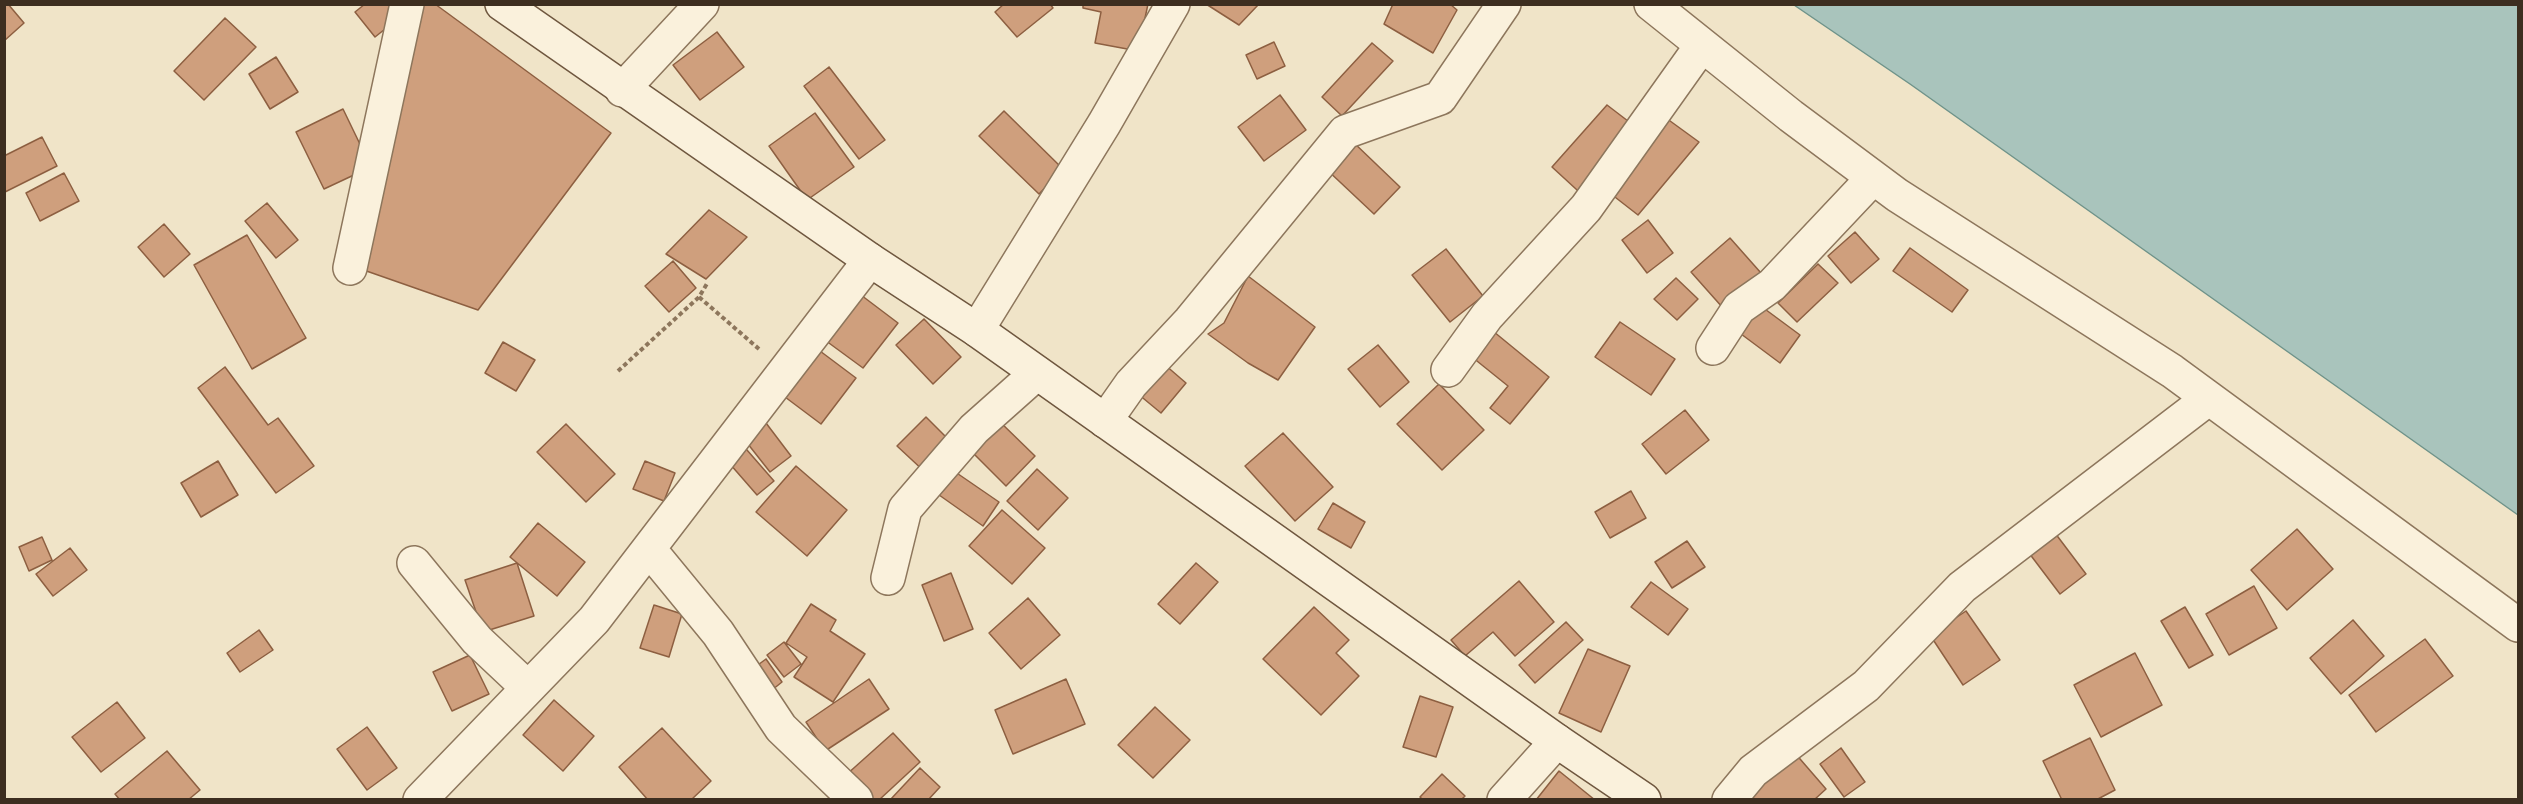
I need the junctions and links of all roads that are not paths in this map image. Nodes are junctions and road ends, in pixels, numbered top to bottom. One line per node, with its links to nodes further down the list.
1 (407, 4): 11 (street)
2 (502, 4): 8 (street)
3 (702, 4): 8 (street)
4 (1173, 4): 12 (street)
5 (1504, 4): 17 (street)
6 (1651, 4): 7 (street)
7 (1702, 45): 9 (street); 14 (street)
8 (622, 90): 10 (street)
9 (1873, 178): 13 (street); 16 (street)
10 (870, 260): 12 (street); 18 (street)
11 (350, 268)
12 (977, 330): 15 (street)
13 (1713, 348)
14 (1448, 370)
15 (1037, 373): 17 (street); 20 (street)
16 (2208, 399): 21 (street); 28 (street)
17 (1105, 422): 23 (street)
18 (649, 549): 22 (street); 25 (street)
19 (414, 562): 22 (street)
20 (888, 578)
21 (2518, 625)
22 (528, 688): 24 (street)
23 (1557, 741): 26 (street); 27 (street)
24 (420, 800)
25 (856, 800)
26 (1504, 800)
27 (1644, 800)
28 (1729, 800)

